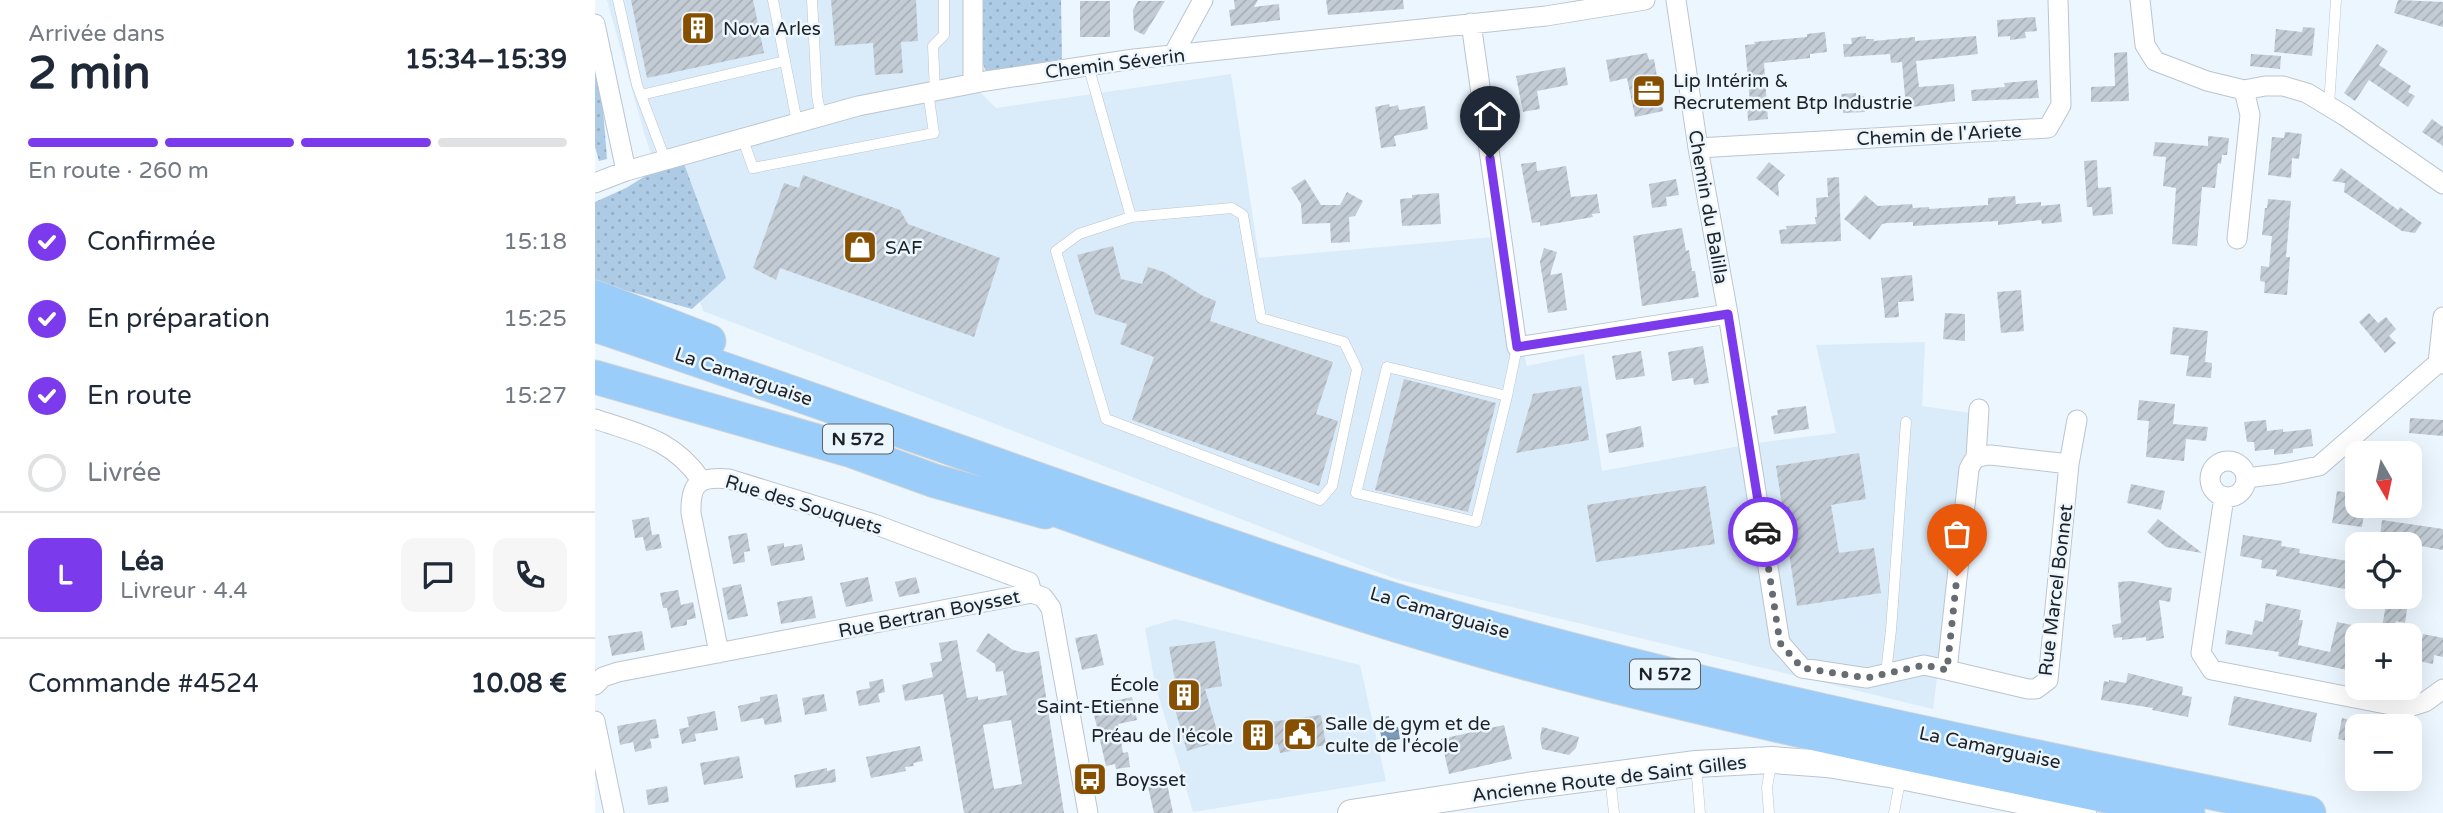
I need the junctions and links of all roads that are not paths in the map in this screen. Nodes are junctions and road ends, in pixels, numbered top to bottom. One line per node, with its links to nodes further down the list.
1 (618, 0): 20 (lane)
2 (773, 0): 15 (lane)
3 (813, 0): 22 (lane)
4 (944, 0): 19 (lane)
5 (974, 0): 17 (street)
6 (1203, 0): 14 (street)
7 (1645, 0): 12 (street, Chemin Séverin)
8 (1677, 0): 25 (street, Chemin du Balilla)
9 (2058, 0): 25 (street, Chemin de l'Ariete)
10 (2140, 0): 18 (street)
11 (2336, 0): 21 (lane)
12 (1471, 23): 14 (street, Chemin Séverin); 37 (street)
13 (595, 24): 27 (street)
14 (1173, 55): 16 (street, Chemin Séverin)
15 (785, 61): 20 (lane); 23 (lane)
16 (1088, 64): 17 (street, Chemin Séverin); 30 (lane)
17 (973, 83): 19 (street, Chemin Séverin)
18 (2244, 90): 21 (street); 31 (street)
19 (932, 92): 22 (street, Chemin Séverin); 24 (lane)
20 (641, 95): 26 (lane)
21 (2329, 106): 29 (street)
22 (821, 116): 23 (street, Chemin Séverin)
23 (797, 122): 24 (street, Chemin Séverin)
24 (742, 137): 26 (street, Chemin Séverin)
25 (1698, 148): 33 (street, Chemin du Balilla)
26 (664, 159): 27 (street, Chemin Séverin)
27 (626, 171): 28 (street, Chemin Séverin)
28 (595, 183)
29 (2443, 184)
30 (1131, 217): 30 (lane)
31 (2237, 239)
32 (595, 297): 48 (highway)
33 (1728, 314): 37 (street); 55 (street, Chemin du Balilla)
34 (2443, 317): 38 (street)
35 (595, 325): 48 (highway, La Camarguaise / N 572)
36 (595, 345): 51 (highway, La Camarguaise / N 572)
37 (1517, 347): 40 (lane)
38 (2440, 364): 47 (street)
39 (595, 377): 51 (highway)
40 (1507, 396): 40 (lane)
41 (1979, 409): 45 (street)
42 (595, 419): 49 (street)
43 (2077, 420): 46 (street, Rue Marcel Bonnet)
44 (1906, 422): 55 (lane)
45 (1976, 457): 46 (street); 54 (street)
46 (2070, 464): 54 (street, Rue Marcel Bonnet)
47 (2246, 478): 50 (street); 50 (street)
48 (1037, 479): 72 (highway, La Camarguaise / N 572)
49 (701, 480): 52 (street, Rue des Souquets); 53 (street, Rue des Souquets)
50 (2224, 497): 57 (street)
51 (1122, 534): 71 (highway, La Camarguaise / N 572)
52 (1032, 593): 53 (street, Rue Bertran Boysset); 64 (street, Rue Bertran Boysset)
53 (719, 653): 56 (street)
54 (1947, 670): 55 (street, Rue Marcel Bonnet)
55 (1886, 673)
56 (595, 685)
57 (2443, 689)
58 (595, 721): 63 (street)
59 (1772, 760): 60 (street, Ancienne Route de Saint Gilles); 62 (street, Ancienne Route de Saint Gilles); 68 (lane)
60 (1696, 764): 61 (street, Ancienne Route de Saint Gilles); 67 (lane)
61 (1610, 775): 65 (street, Ancienne Route de Saint Gilles); 66 (lane)
62 (1901, 776): 69 (lane); 70 (street, Ancienne Route de Saint Gilles)
63 (614, 813)
64 (1088, 813)
65 (1353, 813)
66 (1614, 813)
67 (1700, 813)
68 (1769, 813)
69 (1894, 813)
70 (2083, 813)
71 (2188, 813)
72 (2309, 813)

